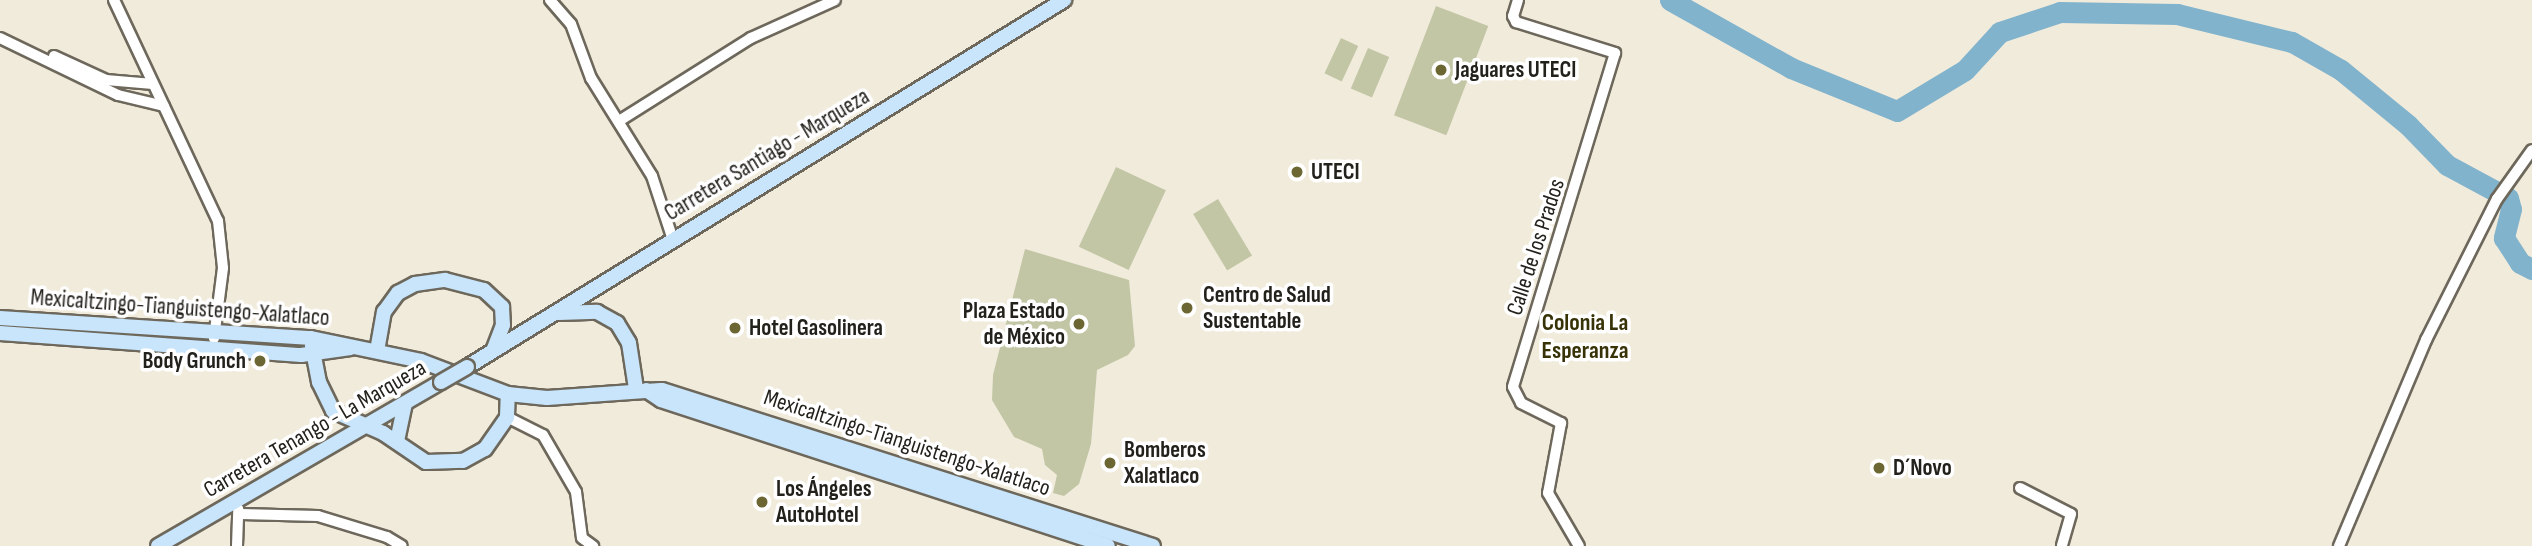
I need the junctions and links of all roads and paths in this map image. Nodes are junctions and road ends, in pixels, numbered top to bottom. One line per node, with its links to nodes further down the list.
1 (114, 0): 8 (street)
2 (550, 0): 10 (street)
3 (835, 0): 10 (street)
4 (1064, 0): 12 (main road, Carretera Santiago - Marqueza)
5 (1518, 0): 38 (street, Calle de los Prados)
6 (0, 30): 8 (street)
7 (0, 38): 9 (street)
8 (153, 84): 9 (street)
9 (164, 106): 16 (street)
10 (619, 121): 12 (street)
11 (2532, 150): 40 (street)
12 (673, 240): 13 (main road, Carretera Santiago - Marqueza)
13 (551, 314): 20 (main road, Carretera Santiago - Marqueza); 23 (main road)
14 (0, 318): 16 (main road, Mexicaltzingo-Tianguistengo-Xalatlaco)
15 (0, 333): 19 (main road, Mexicaltzingo-Tianguistengo-Xalatlaco)
16 (214, 333): 17 (main road, Mexicaltzingo-Tianguistengo-Xalatlaco); 19 (street)
17 (311, 338): 18 (main road, Mexicaltzingo-Tianguistengo-Xalatlaco); 22 (main road)
18 (356, 347): 21 (main road, Mexicaltzingo-Tianguistengo-Xalatlaco); 22 (main road, Mexicaltzingo-Tianguistengo-Xalatlaco)
19 (214, 349): 22 (main road, Mexicaltzingo-Tianguistengo-Xalatlaco)
20 (494, 349): 21 (main road); 25 (main road, Carretera Tenango - La Marqueza, bridge)
21 (377, 351): 24 (main road, Mexicaltzingo-Tianguistengo-Xalatlaco)
22 (313, 354): 27 (main road)
23 (641, 390): 24 (main road, Mexicaltzingo-Tianguistengo-Xalatlaco); 36 (main road, Mexicaltzingo-Tianguistengo-Xalatlaco); 37 (main road, Mexicaltzingo-Tianguistengo-Xalatlaco)
24 (508, 394): 26 (main road)
25 (405, 404): 27 (main road, Carretera Tenango - La Marqueza); 28 (main road)
26 (507, 417): 28 (main road); 35 (street)
27 (361, 426): 28 (main road); 30 (main road, Carretera Tenango - La Marqueza)
28 (397, 441)
29 (2020, 488): 39 (street)
30 (232, 502): 31 (street); 32 (main road, Carretera Tenango - La Marqueza)
31 (241, 514): 33 (street); 34 (street)
32 (158, 546)
33 (237, 546)
34 (402, 546)
35 (593, 546)
36 (1108, 546)
37 (1153, 546)
38 (1579, 546)
39 (2062, 546)
40 (2339, 546)

